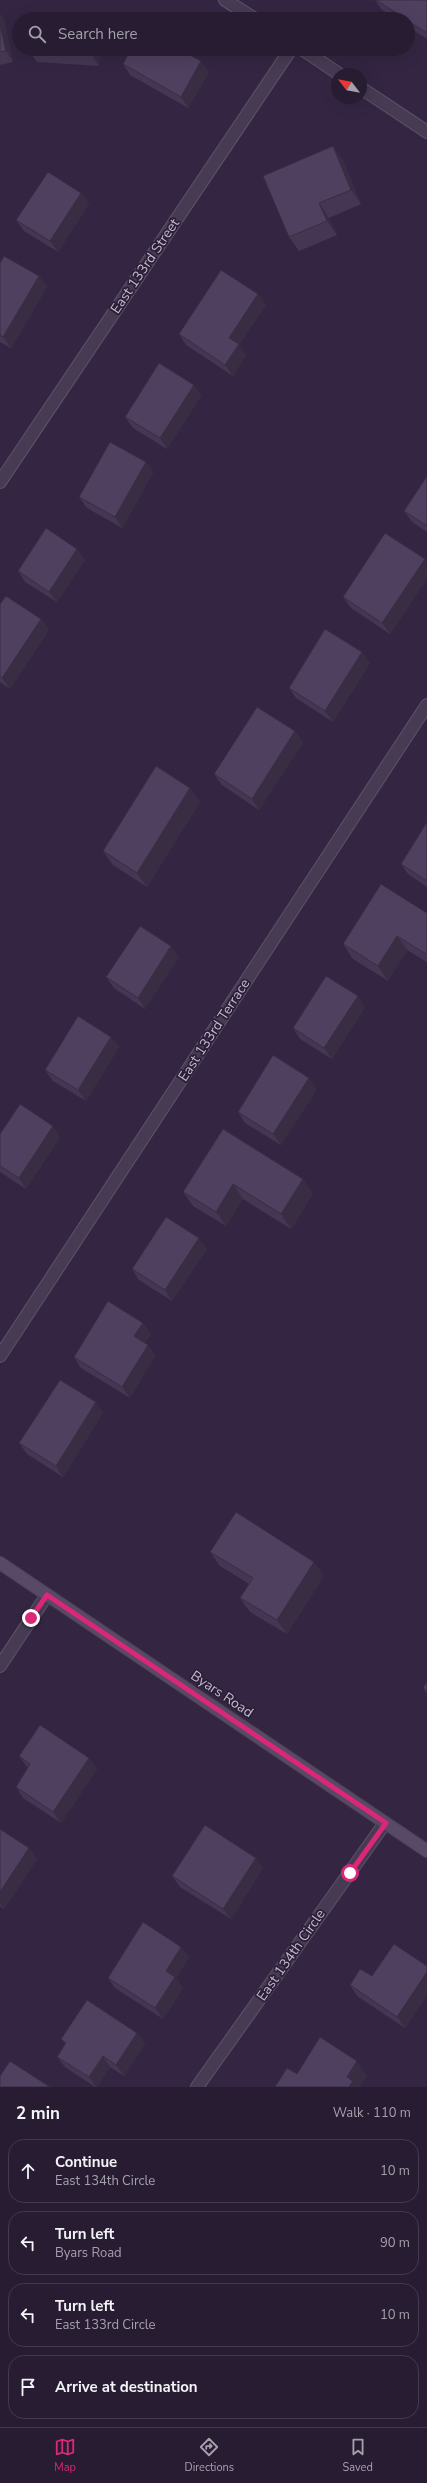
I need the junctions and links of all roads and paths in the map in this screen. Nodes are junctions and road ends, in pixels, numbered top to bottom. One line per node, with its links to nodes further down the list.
1 (225, 0): 2 (street)
2 (244, 12)
3 (286, 56): 8 (street, East 133rd Street)
4 (312, 56): 5 (street)
5 (331, 69)
6 (367, 92): 7 (street)
7 (427, 132)
8 (0, 482)
9 (427, 705): 10 (street, East 133rd Terrace)
10 (0, 1356)
11 (0, 1563): 12 (street, Byars Road)
12 (47, 1595): 13 (street); 14 (street, Byars Road)
13 (0, 1666)
14 (386, 1823): 15 (street, Byars Road); 16 (street, East 134th Circle)
15 (427, 1851)
16 (197, 2087)

